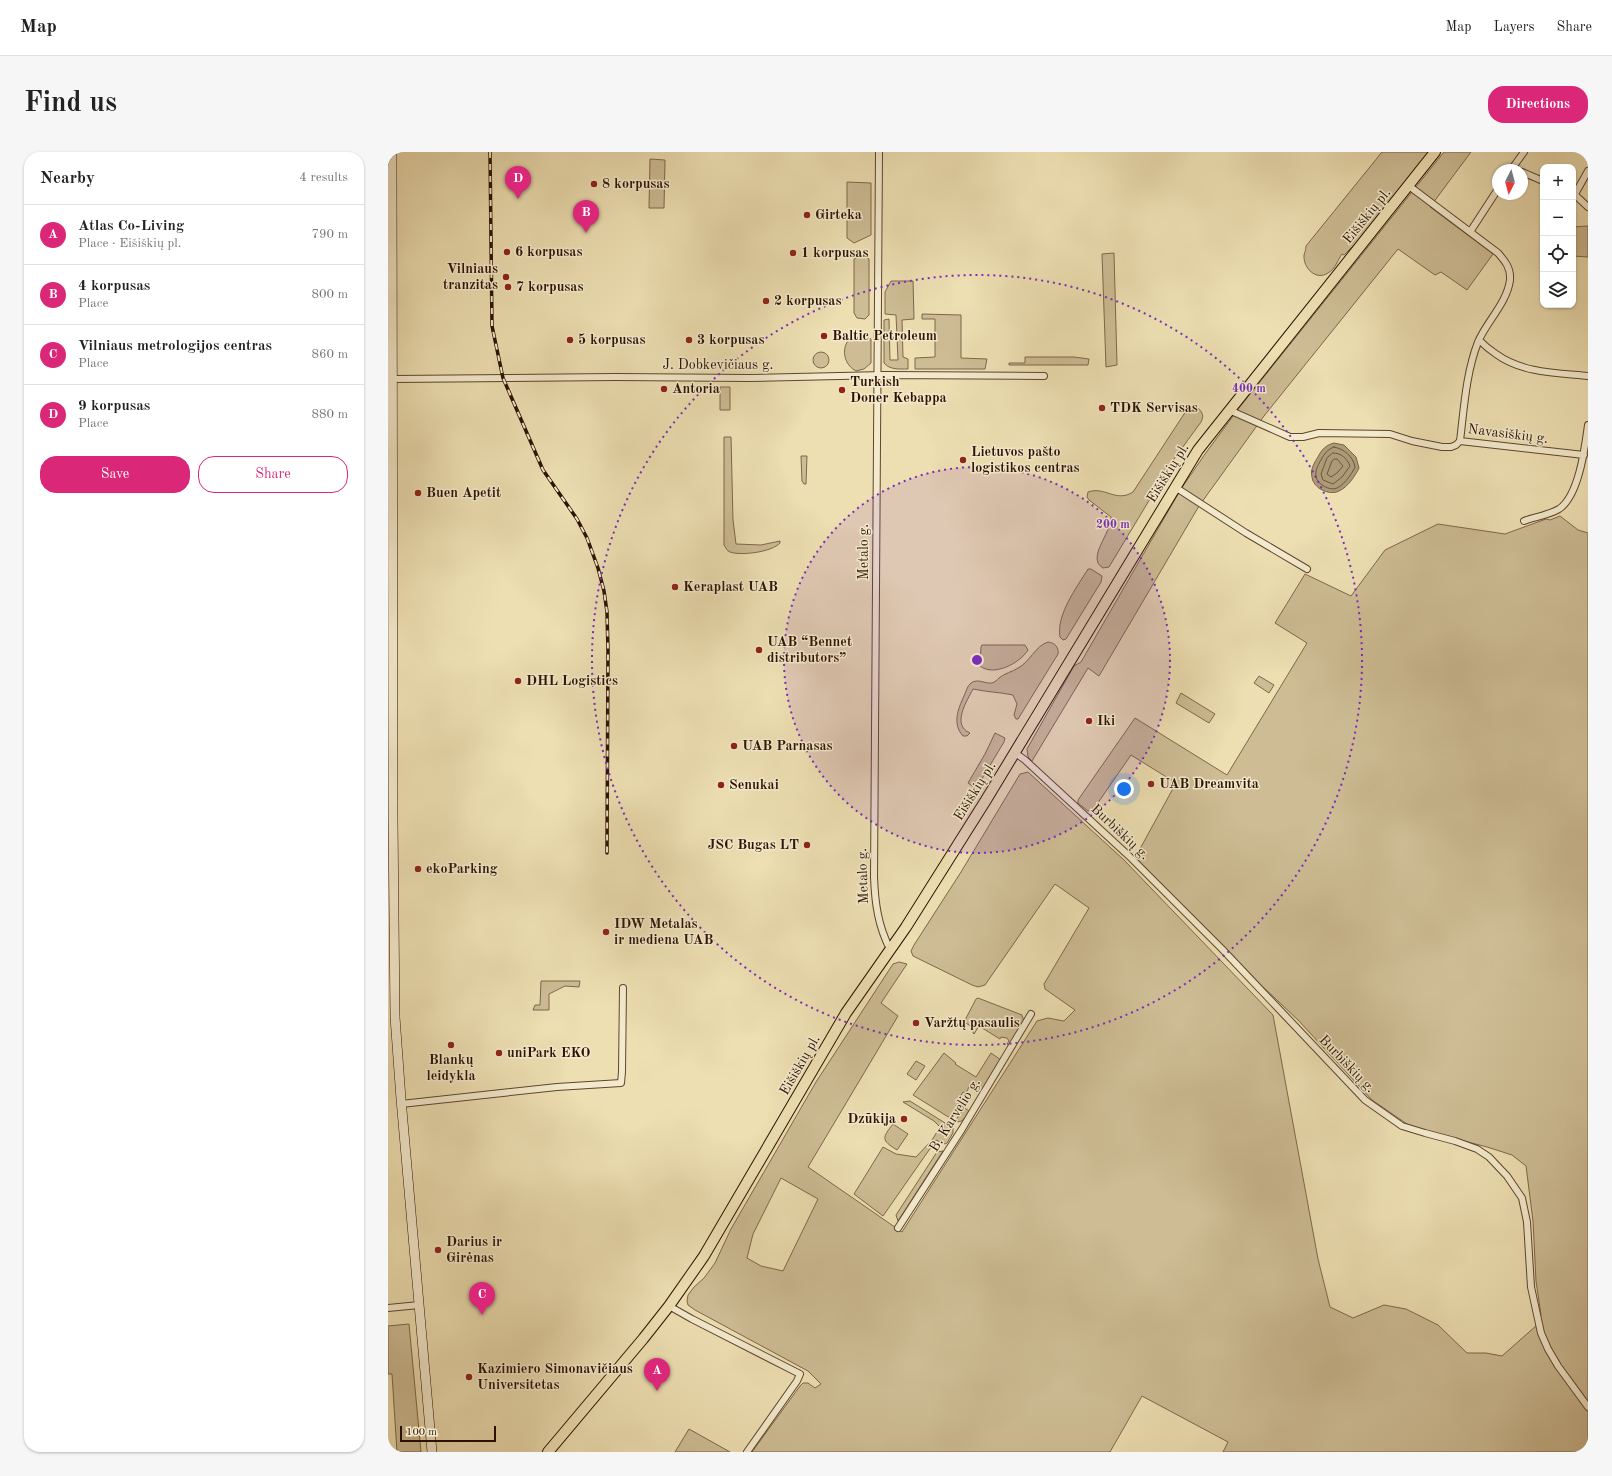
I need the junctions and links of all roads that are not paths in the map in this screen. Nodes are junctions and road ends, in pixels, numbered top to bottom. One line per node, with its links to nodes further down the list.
1 (392, 152): 19 (main road)
2 (879, 152): 16 (street, Metalo g.)
3 (1435, 152): 9 (main road, Eišiškių pl.)
4 (1524, 152): 5 (street)
5 (1516, 164)
6 (1588, 171): 10 (street)
7 (1528, 175): 8 (street)
8 (1540, 180)
9 (1409, 186): 14 (street, Navasiškių g.); 20 (main road, Eišiškių pl.)
10 (1576, 191)
11 (1576, 196): 13 (street)
12 (1492, 198): 14 (street)
13 (1588, 207)
14 (1470, 232): 15 (street, Navasiškių g.)
15 (1479, 340): 18 (street); 22 (street, Navasiškių g.)
16 (877, 375): 17 (street, J. Dobkevičiaus g.); 19 (street, J. Dobkevičiaus g.); 29 (street, Metalo g.)
17 (1044, 376)
18 (1588, 376)
19 (393, 379): 26 (main road)
20 (1229, 410): 22 (street); 24 (main road, Eišiškių pl.)
21 (1588, 425): 23 (street)
22 (1460, 442): 23 (street, Navasiškių g.)
23 (1584, 455): 25 (street)
24 (1175, 488): 27 (street); 28 (main road, Eišiškių pl.)
25 (1524, 521)
26 (391, 569): 32 (main road)
27 (1307, 570)
28 (1015, 753): 29 (main road, Eišiškių pl.); 37 (street, Burbiškių g.)
29 (890, 949): 35 (main road, Eišiškių pl.)
30 (623, 988): 32 (street)
31 (1031, 1014): 33 (street, B. Karvelio g.)
32 (401, 1104): 34 (main road)
33 (898, 1228)
34 (419, 1305): 36 (street); 38 (main road)
35 (669, 1306): 39 (main road, Eišiškių pl.); 40 (street)
36 (388, 1308)
37 (1588, 1407)
38 (432, 1452)
39 (548, 1452)
40 (747, 1452)

